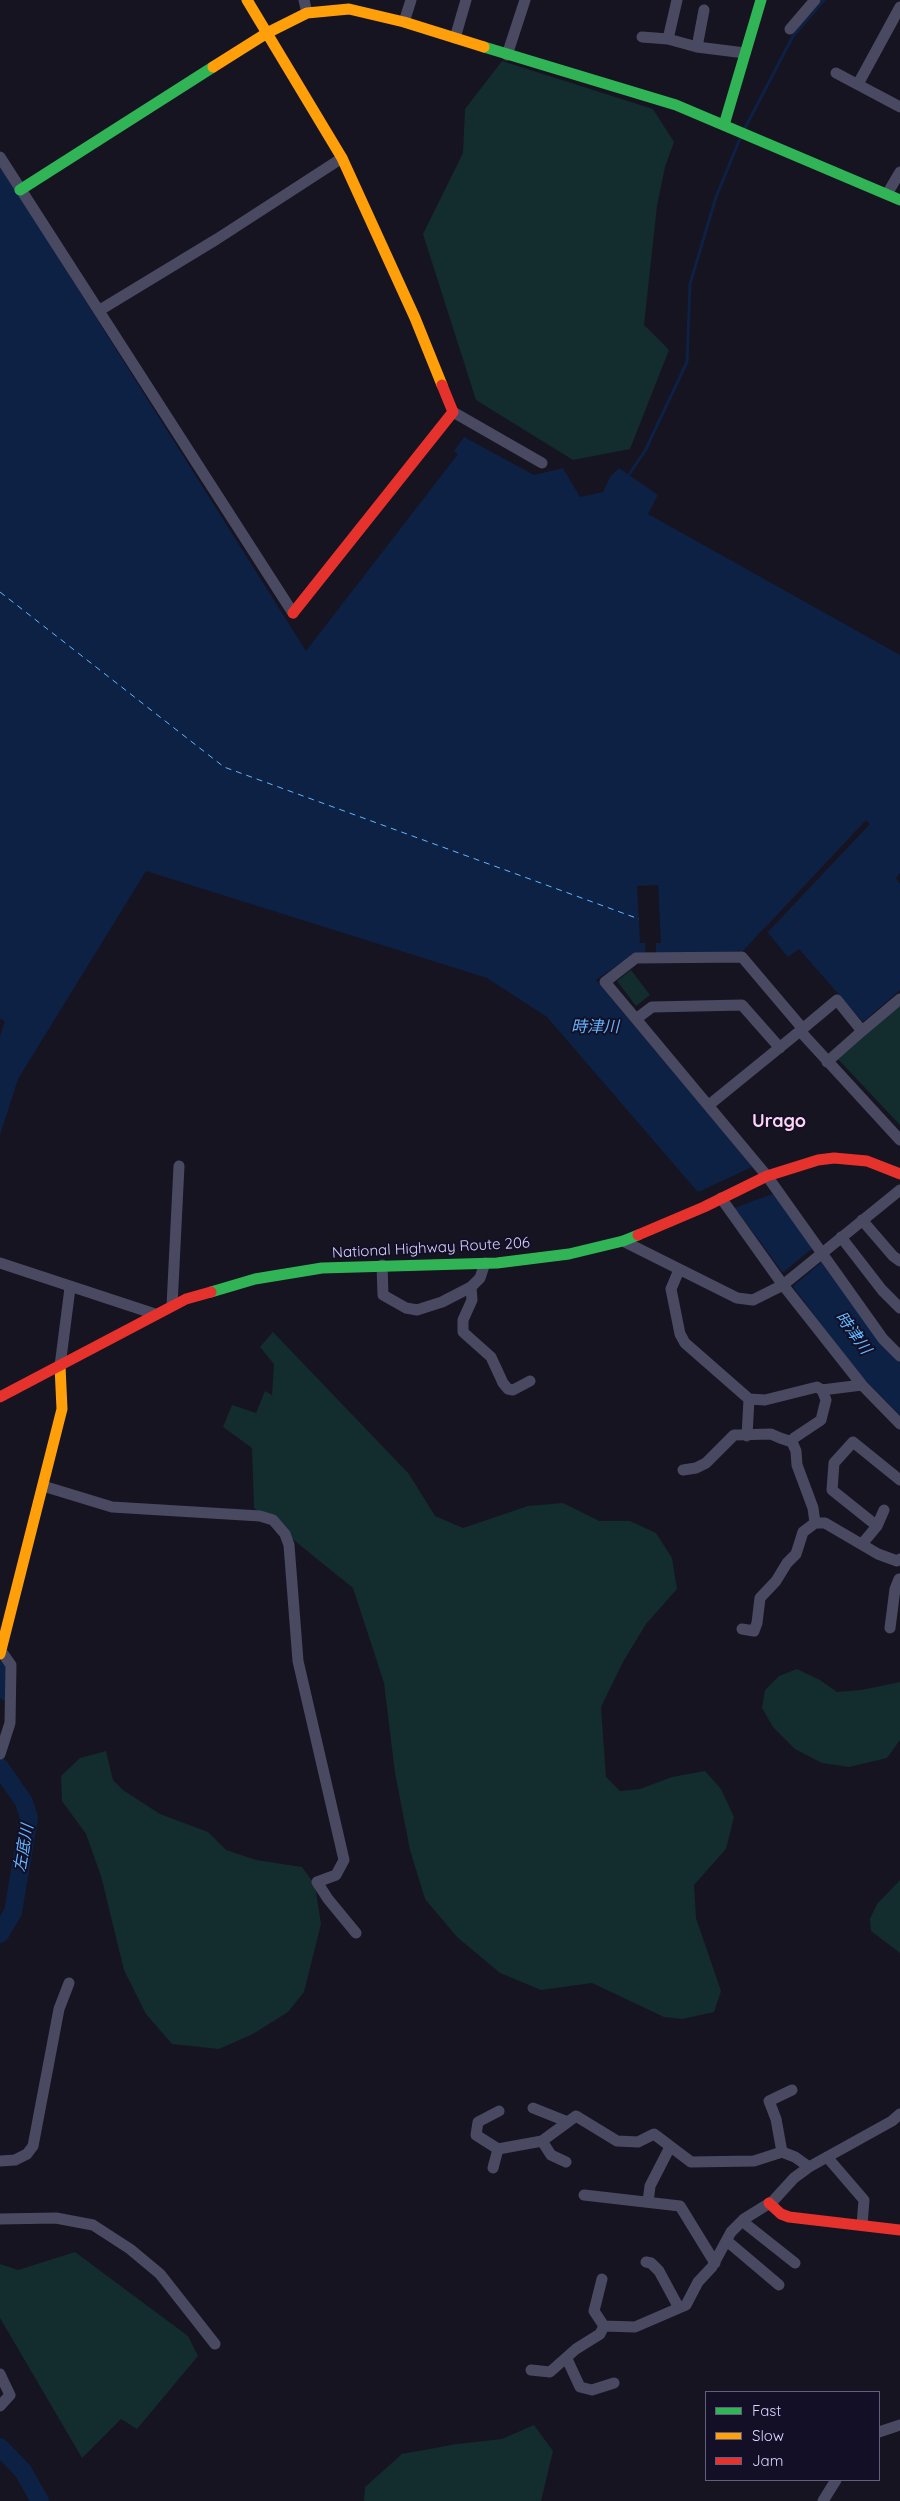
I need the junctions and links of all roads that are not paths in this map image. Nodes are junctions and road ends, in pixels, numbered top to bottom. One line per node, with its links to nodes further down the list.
1 (247, 0): 15 (main road)
2 (304, 0): 12 (street)
3 (411, 0): 13 (street)
4 (466, 0): 17 (street)
5 (525, 0): 21 (street)
6 (678, 0): 18 (street)
7 (761, 0): 20 (main road)
8 (815, 0): 14 (street)
9 (351, 5): 12 (main road); 13 (main road)
10 (900, 8): 23 (street)
11 (704, 10): 19 (street)
12 (307, 13): 15 (main road)
13 (404, 22): 17 (main road)
14 (790, 29)
15 (267, 33): 27 (main road); 29 (main road)
16 (642, 36): 18 (street)
17 (454, 38): 21 (main road)
18 (668, 39): 19 (street)
19 (697, 47): 20 (street)
20 (745, 52): 25 (main road)
21 (507, 55): 25 (main road)
22 (836, 73): 23 (street)
23 (858, 84): 24 (street)
24 (900, 107)
25 (724, 125): 30 (main road)
26 (0, 157): 29 (street)
27 (342, 158): 32 (street); 33 (main road)
28 (900, 172): 30 (street)
29 (20, 190): 32 (street)
30 (886, 194): 31 (main road)
31 (900, 200)
32 (100, 310): 35 (street)
33 (453, 412): 34 (street); 35 (main road)
34 (542, 464)
35 (293, 613)
36 (900, 999): 39 (street)
37 (636, 1020): 38 (street); 40 (street); 42 (street)
38 (801, 1030): 39 (street); 40 (street); 41 (street)
39 (862, 1031): 41 (street)
40 (780, 1048): 42 (street)
41 (827, 1062): 43 (street)
42 (709, 1105): 46 (street)
43 (900, 1140)
44 (179, 1166): 61 (street)
45 (900, 1174): 46 (main road, National Highway Route 206)
46 (766, 1176): 48 (main road, National Highway Route 206); 52 (street)
47 (900, 1190): 49 (street)
48 (721, 1198): 51 (main road, National Highway Route 206); 58 (street)
49 (862, 1220): 50 (street); 53 (street)
50 (841, 1237): 52 (street); 62 (street)
51 (623, 1241): 55 (main road, National Highway Route 206); 57 (street)
52 (821, 1253): 58 (street); 64 (street)
53 (900, 1261)
54 (0, 1263): 60 (street)
55 (485, 1264): 56 (main road, National Highway Route 206); 59 (street)
56 (382, 1265): 59 (street); 61 (main road, National Highway Route 206)
57 (679, 1270): 58 (street); 70 (street)
58 (783, 1285): 67 (street)
59 (471, 1287): 66 (street)
60 (70, 1288): 63 (street); 65 (street)
61 (172, 1306): 63 (main road, National Highway Route 206)
62 (900, 1308)
63 (155, 1314): 65 (main road, National Highway Route 206)
64 (900, 1356)
65 (60, 1366): 69 (main road, National Highway Route 206); 76 (main road)
66 (530, 1381)
67 (862, 1385): 68 (street); 71 (street)
68 (822, 1390): 70 (street); 73 (street)
69 (0, 1397)
70 (749, 1399): 72 (street)
71 (900, 1424)
72 (748, 1436): 73 (street); 74 (street)
73 (792, 1442): 78 (street)
74 (683, 1470)
75 (900, 1480): 79 (street)
76 (43, 1486): 85 (main road); 87 (street)
77 (884, 1510): 79 (street)
78 (815, 1522): 80 (street); 84 (street)
79 (877, 1526): 80 (street)
80 (862, 1544): 81 (street)
81 (899, 1560): 82 (street)
82 (900, 1580): 83 (street)
83 (890, 1628)
84 (742, 1629)
85 (1, 1649): 86 (street)
86 (1, 1753)
87 (356, 1932)
88 (70, 1983): 99 (street)
89 (792, 2090): 97 (street)
90 (533, 2108): 93 (street)
91 (499, 2111): 96 (street)
92 (900, 2114): 98 (street)
93 (568, 2122): 94 (street); 95 (street)
94 (542, 2140): 96 (street); 100 (street)
95 (670, 2147): 97 (street); 104 (street)
96 (498, 2149): 102 (street)
97 (782, 2152): 101 (street)
98 (827, 2157): 101 (street); 108 (street)
99 (0, 2160)
100 (566, 2162)
101 (809, 2167): 105 (street)
102 (493, 2168)
103 (584, 2195): 104 (street)
104 (648, 2202): 112 (street)
105 (769, 2203): 107 (street); 108 (main road)
106 (0, 2219): 118 (street)
107 (742, 2221): 110 (street); 113 (street)
108 (862, 2225): 109 (main road)
109 (900, 2230)
110 (727, 2241): 112 (street); 115 (street)
111 (646, 2262): 116 (street)
112 (715, 2263): 116 (street)
113 (796, 2263)
114 (602, 2279): 117 (street)
115 (779, 2284)
116 (679, 2308): 117 (street)
117 (604, 2326): 119 (street)
118 (215, 2344)
119 (567, 2359): 120 (street); 122 (street)
120 (531, 2370)
121 (0, 2374): 123 (street)
122 (614, 2383)
123 (0, 2406)
124 (900, 2425): 125 (street)
125 (880, 2432)
126 (835, 2481): 127 (street)
127 (823, 2501)

